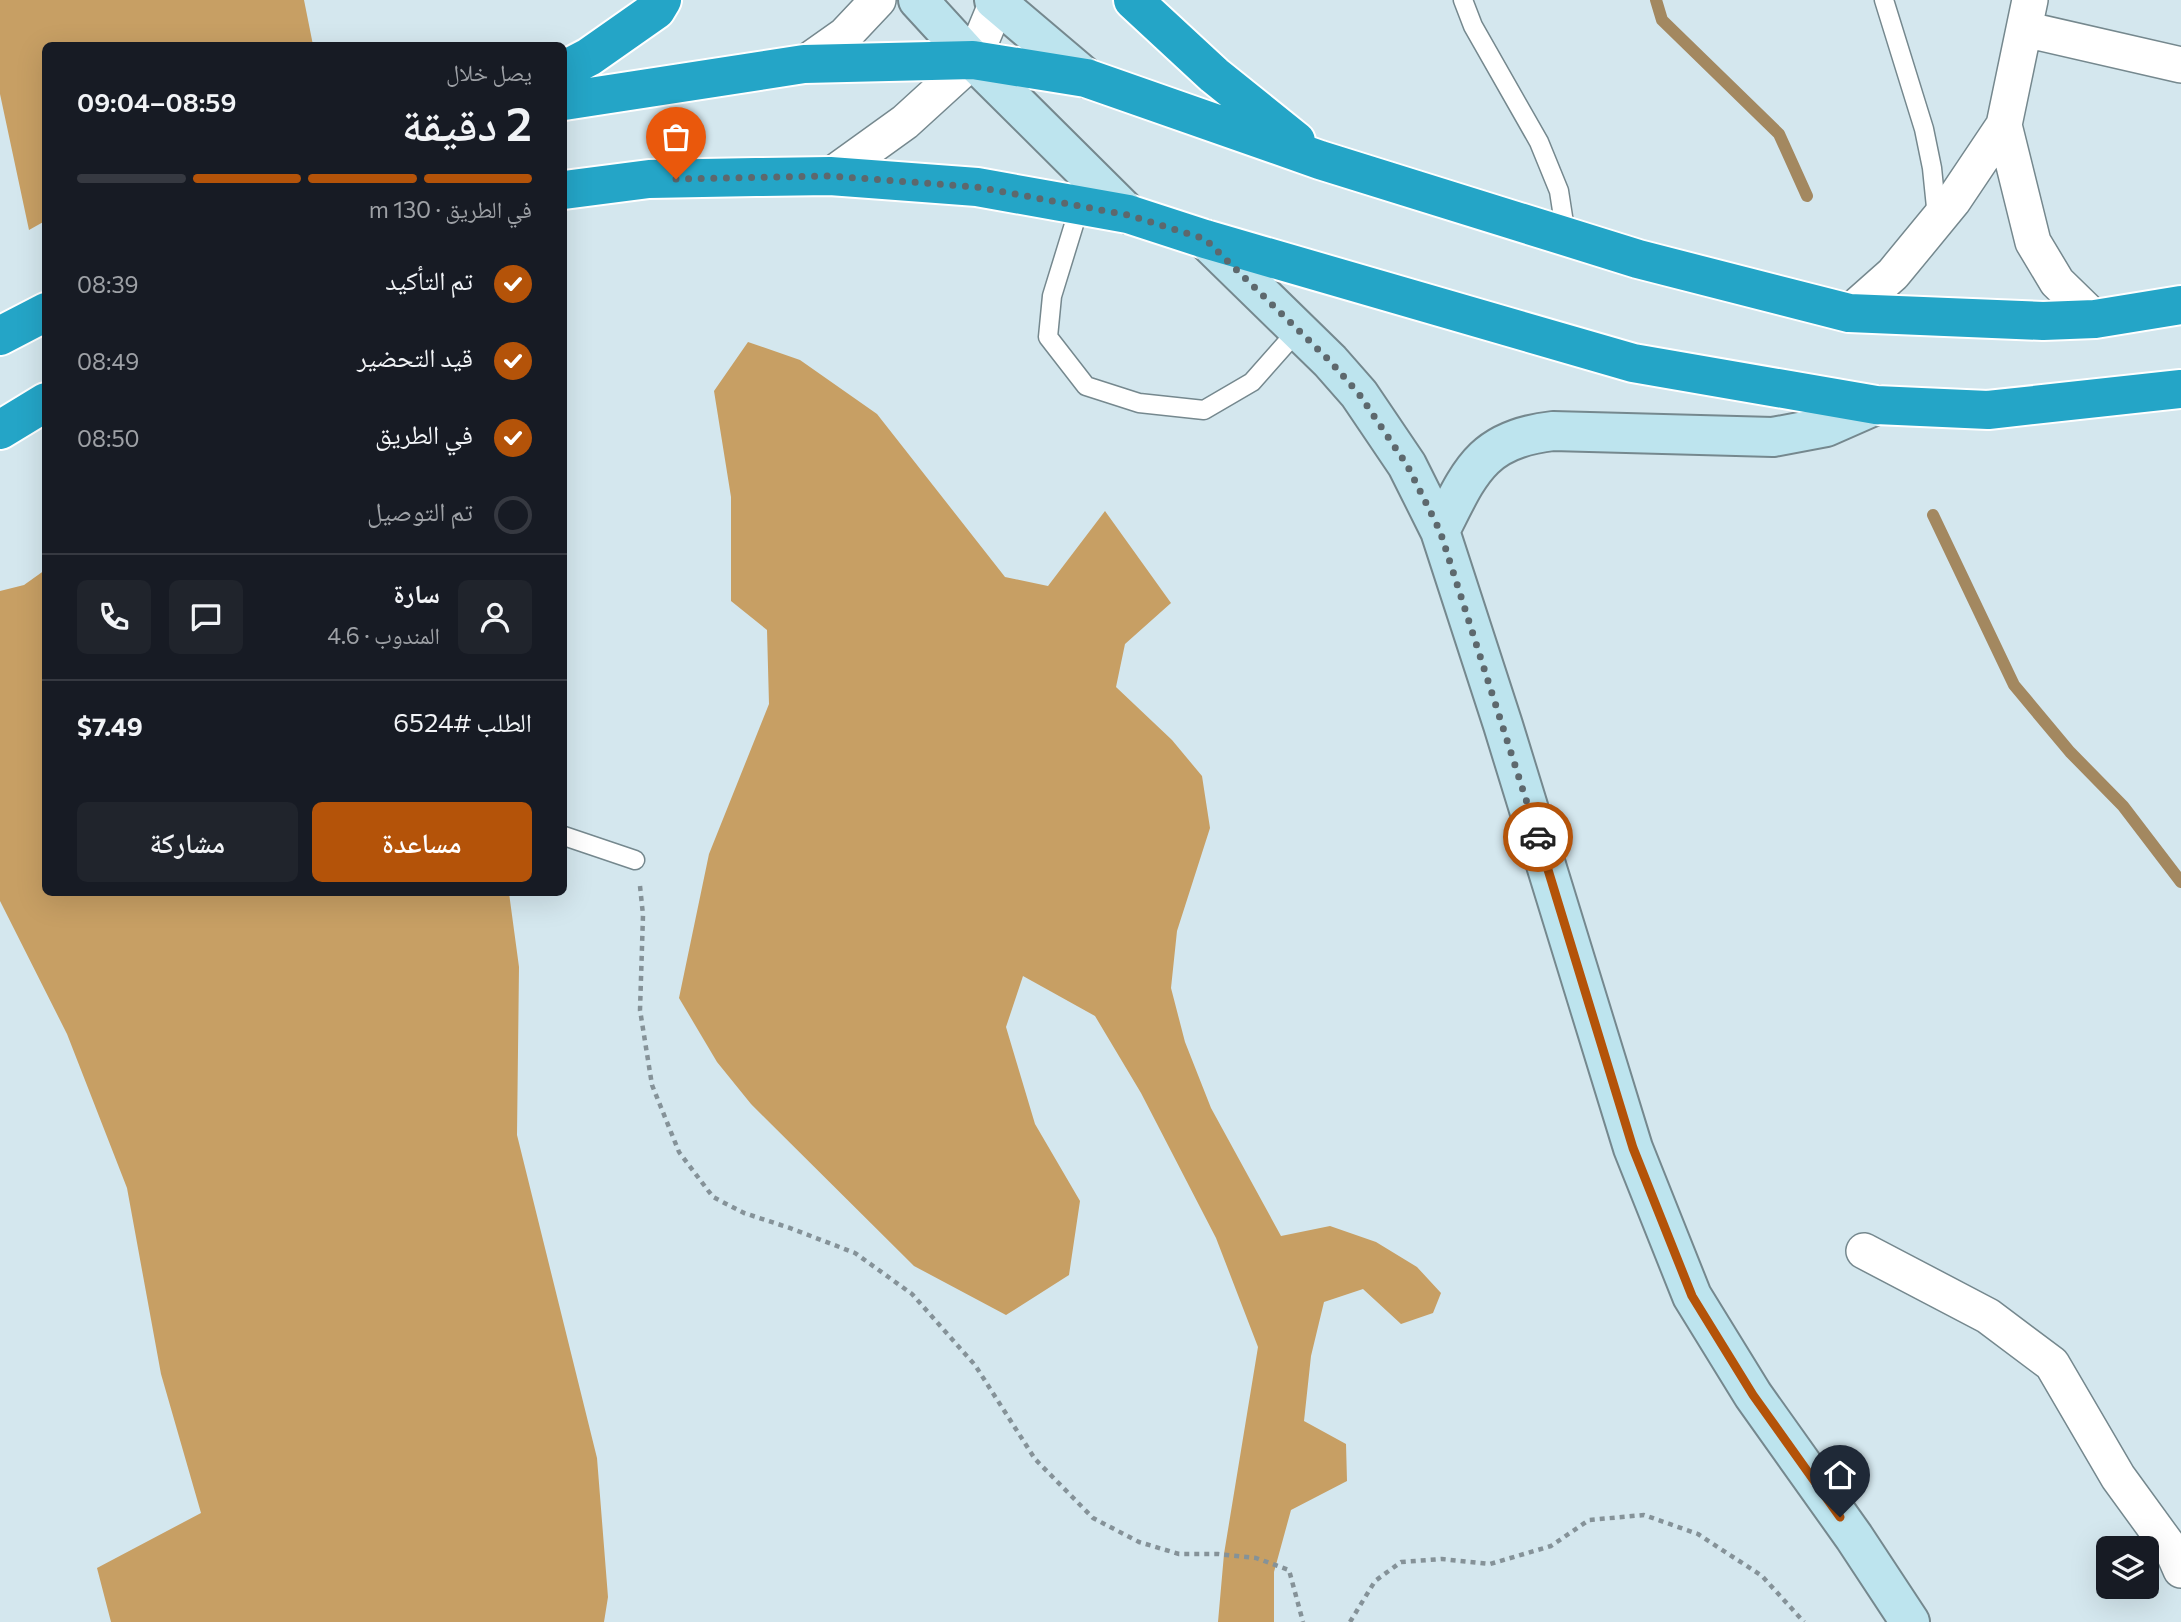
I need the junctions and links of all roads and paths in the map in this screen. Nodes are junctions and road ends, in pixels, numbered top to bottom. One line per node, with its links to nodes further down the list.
1 (662, 0): 12 (highway)
2 (878, 0): 10 (street)
3 (918, 0): 9 (street)
4 (1133, 0): 16 (highway)
5 (1464, 0): 22 (lane)
6 (1884, 0): 21 (lane)
7 (996, 1): 9 (street); 13 (street)
8 (2027, 14): 11 (street); 15 (street)
9 (973, 60): 10 (highway); 13 (highway); 17 (street); 20 (street)
10 (804, 64): 14 (highway)
11 (2181, 65)
12 (567, 68)
13 (1086, 78): 16 (highway)
14 (567, 101)
15 (2004, 125): 21 (street); 27 (street)
16 (1320, 160): 22 (highway)
17 (830, 176): 18 (highway); 19 (highway)
18 (567, 190)
19 (1080, 205): 20 (highway); 28 (lane)
20 (1128, 215): 23 (highway)
21 (1937, 220): 25 (street)
22 (1566, 236): 25 (highway)
23 (1205, 239): 28 (street); 32 (highway)
24 (2181, 305): 27 (highway)
25 (1849, 313): 27 (highway)
26 (42, 314): 29 (highway)
27 (2095, 319)
28 (1298, 330): 34 (street)
29 (0, 336)
30 (2181, 389): 32 (highway)
31 (42, 404): 33 (highway)
32 (1877, 405): 34 (street)
33 (0, 430)
34 (1440, 531): 42 (street)
35 (567, 837): 36 (lane)
36 (635, 860): 39 (path)
37 (1864, 1251): 38 (street)
38 (2181, 1570)
39 (1303, 1622)
40 (1350, 1622): 41 (path)
41 (1804, 1622)
42 (1910, 1622)

